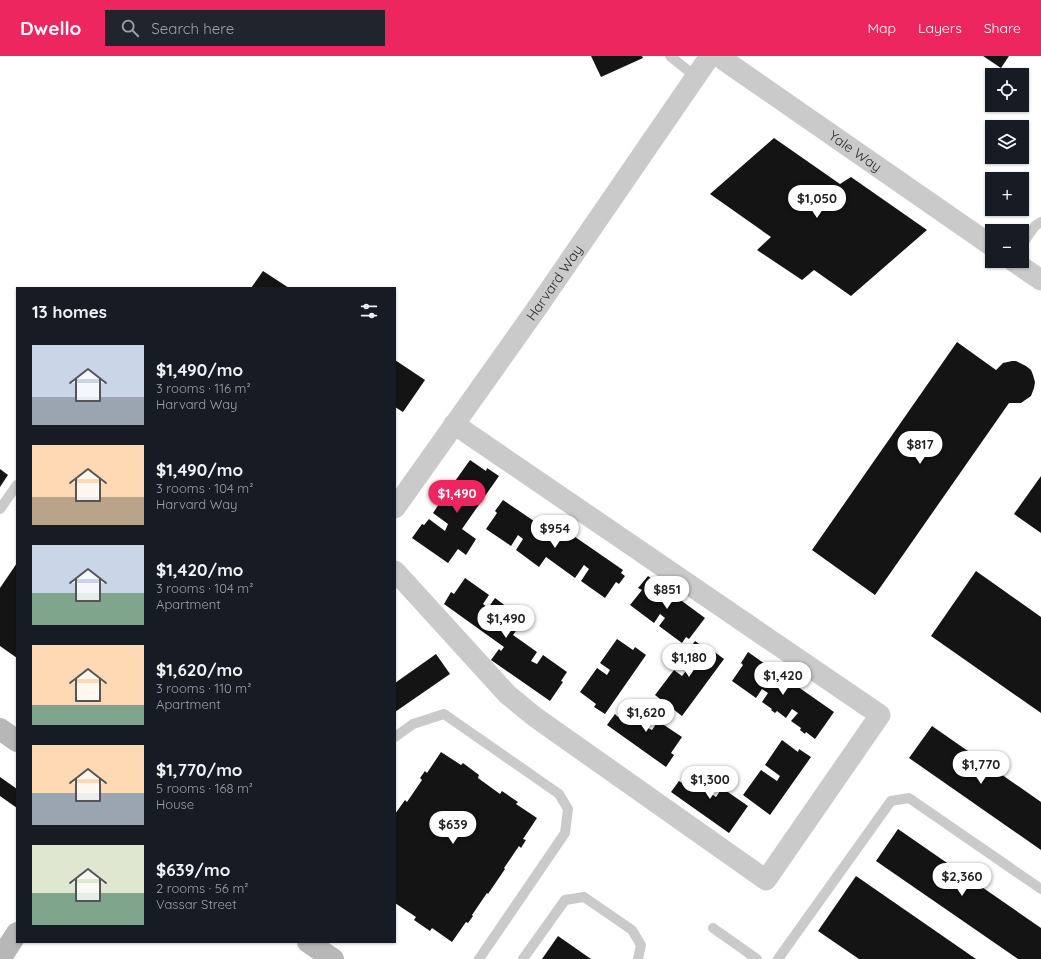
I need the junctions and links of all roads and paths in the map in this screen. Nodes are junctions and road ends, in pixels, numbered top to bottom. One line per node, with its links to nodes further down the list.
1 (670, 56): 4 (lane)
2 (710, 56): 4 (street, Harvard Way)
3 (718, 56): 7 (street, Yale Way)
4 (696, 77): 10 (street, Harvard Way)
5 (1041, 222): 6 (lane)
6 (1029, 234)
7 (985, 241)
8 (1024, 268): 9 (street)
9 (1041, 280)
10 (454, 424): 12 (street, Harvard Way); 14 (street)
11 (16, 486): 13 (lane)
12 (396, 507)
13 (0, 509)
14 (396, 572)
15 (0, 730): 17 (street)
16 (396, 736): 24 (lane)
17 (16, 740)
18 (1041, 889): 28 (lane)
19 (713, 928): 27 (lane)
20 (16, 935): 22 (street)
21 (309, 943): 23 (street)
22 (0, 959)
23 (333, 959)
24 (479, 959)
25 (524, 959): 26 (lane)
26 (638, 959)
27 (757, 959)
28 (778, 959)

